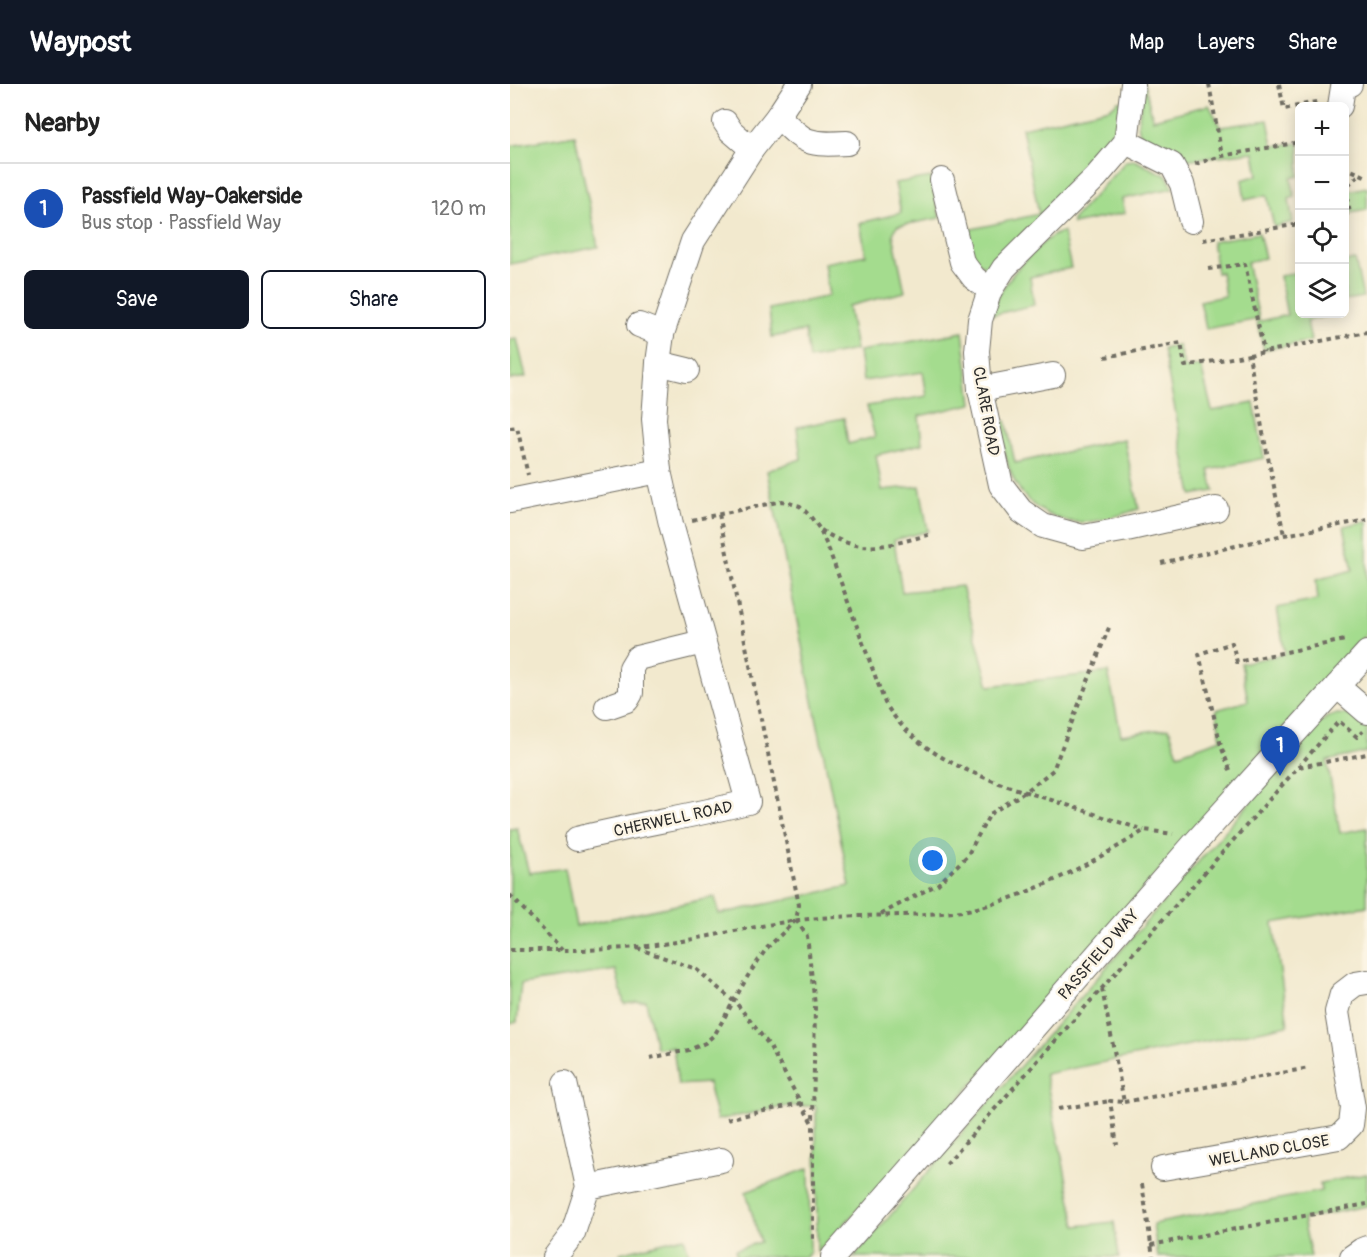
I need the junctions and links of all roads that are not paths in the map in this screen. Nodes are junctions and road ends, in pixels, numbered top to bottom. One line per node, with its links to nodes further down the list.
1 (800, 84): 3 (street, CHERWELL ROAD)
2 (1133, 84): 5 (street)
3 (778, 116): 6 (street); 7 (street, CHERWELL ROAD)
4 (725, 122): 7 (street)
5 (1126, 142): 9 (street); 10 (street, CLARE ROAD)
6 (847, 143)
7 (752, 149): 12 (street, CHERWELL ROAD)
8 (942, 180): 10 (street)
9 (1197, 231)
10 (990, 290): 16 (street, CLARE ROAD)
11 (639, 325): 12 (street)
12 (662, 334): 13 (street, CHERWELL ROAD)
13 (658, 363): 14 (street); 17 (street, CHERWELL ROAD)
14 (687, 370)
15 (1053, 375): 16 (street)
16 (980, 389): 19 (street, CLARE ROAD)
17 (659, 471): 18 (street); 20 (street, CHERWELL ROAD)
18 (521, 499)
19 (1216, 509)
20 (704, 642): 23 (street); 25 (street, CHERWELL ROAD)
21 (1367, 653): 22 (street, PASSFIELD WAY)
22 (1338, 686): 24 (street); 33 (street, PASSFIELD WAY)
23 (608, 707)
24 (1367, 712)
25 (577, 839)
26 (1367, 982): 29 (street, WELLAND CLOSE)
27 (565, 1083): 30 (street)
28 (721, 1160): 30 (street)
29 (1164, 1168)
30 (588, 1187): 32 (street)
31 (1367, 1248): 34 (street)
32 (555, 1257)
33 (833, 1257)
34 (1352, 1257)

